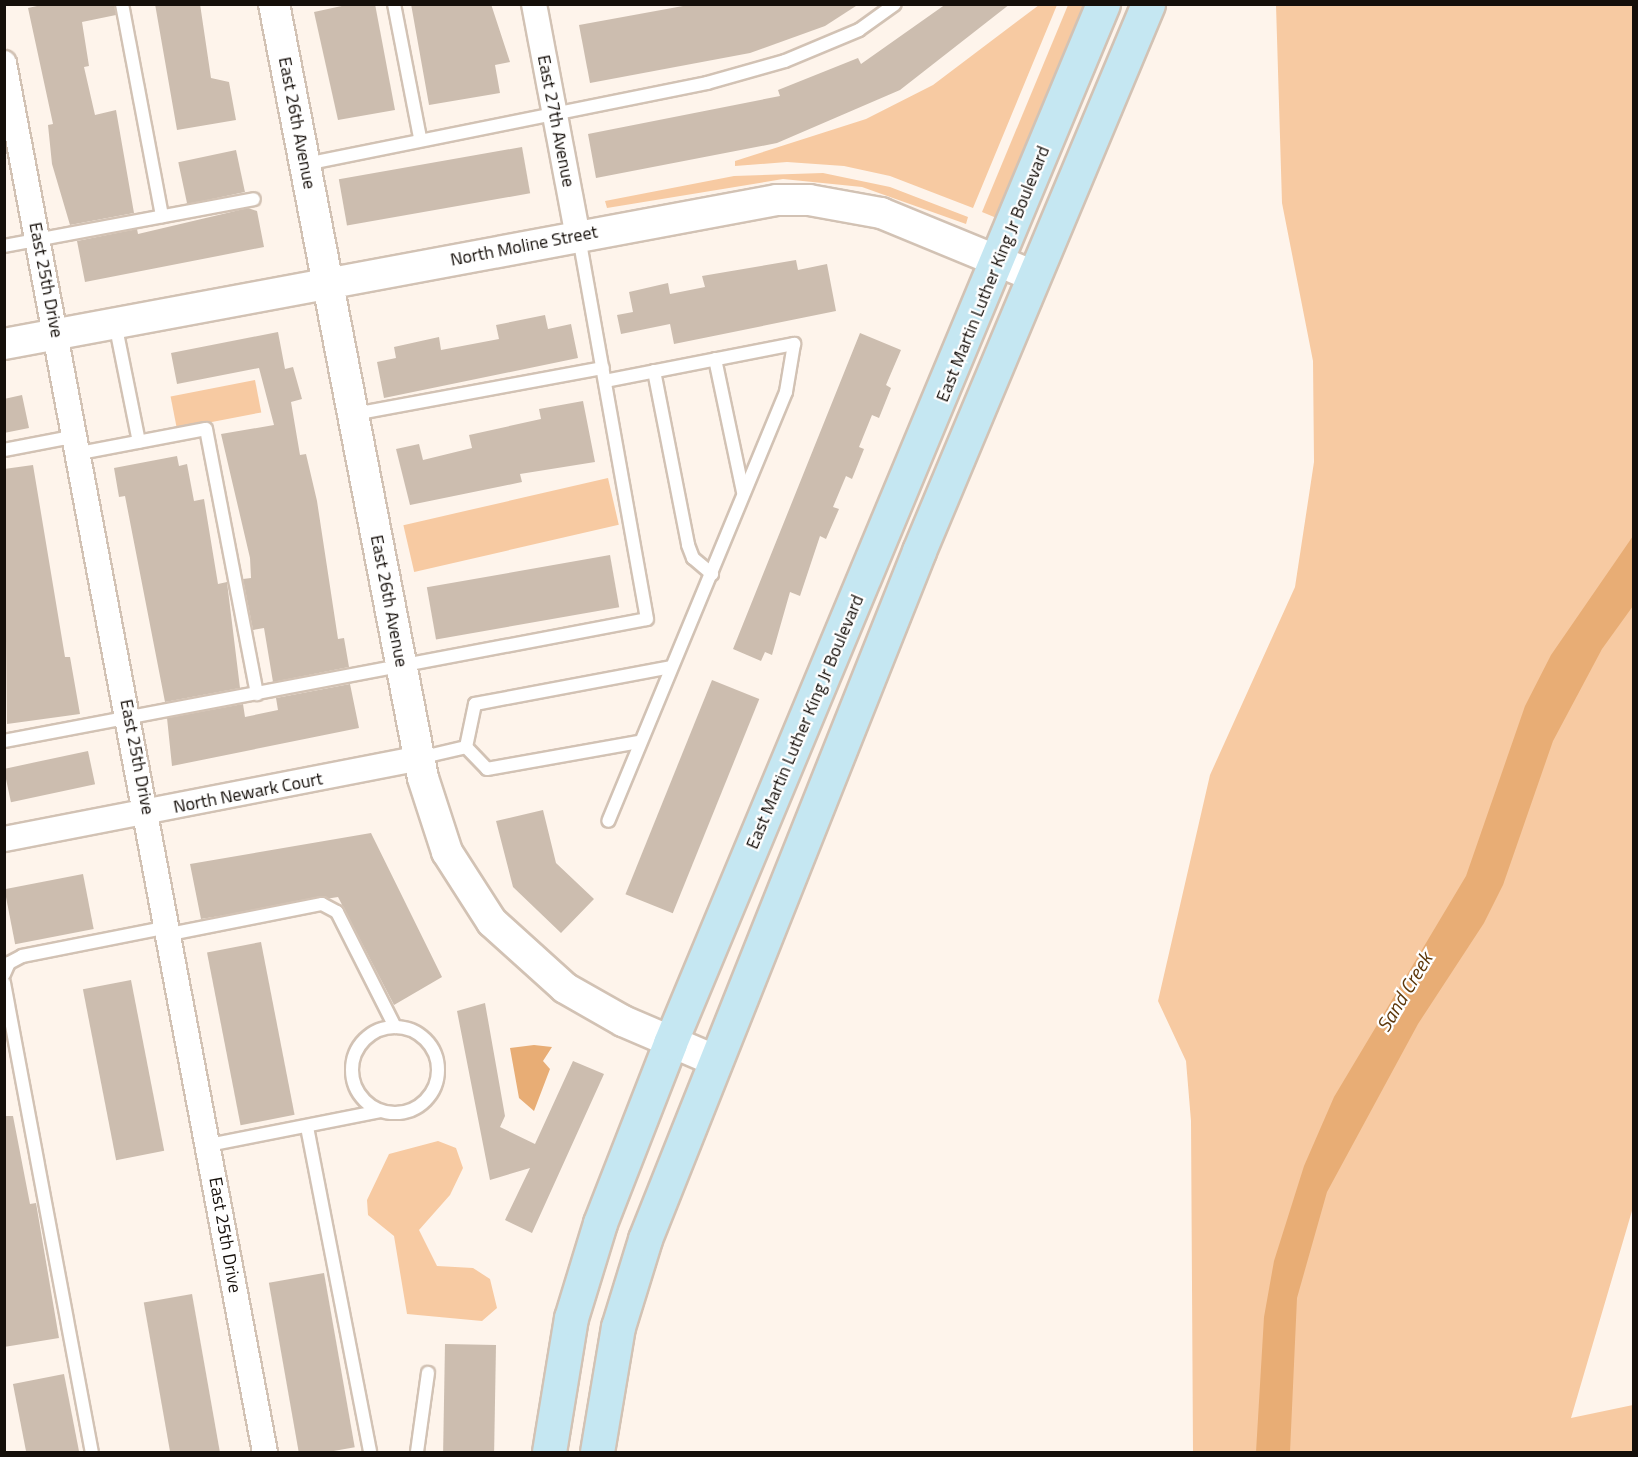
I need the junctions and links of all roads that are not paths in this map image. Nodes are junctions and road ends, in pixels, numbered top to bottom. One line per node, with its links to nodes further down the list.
1 (122, 4): 13 (lane)
2 (274, 4): 11 (street, East 26th Avenue)
3 (394, 4): 10 (lane)
4 (534, 4): 9 (street, East 27th Avenue)
5 (895, 4): 9 (lane)
6 (1103, 4): 17 (main road, East Martin Luther King Jr Boulevard)
7 (1148, 4): 18 (main road, East Martin Luther King Jr Boulevard)
8 (4, 63): 15 (street, East 25th Drive)
9 (554, 113): 10 (lane); 14 (street, East 27th Avenue)
10 (420, 138): 11 (lane)
11 (304, 164): 19 (street, East 26th Avenue)
12 (254, 199): 13 (lane)
13 (162, 216): 15 (lane)
14 (578, 237): 17 (street, North Moline Street); 19 (street, North Moline Street); 24 (lane)
15 (38, 239): 16 (lane); 21 (street, East 25th Drive)
16 (4, 246)
17 (1000, 260): 18 (street, North Moline Street); 48 (main road, East Martin Luther King Jr Boulevard)
18 (1034, 276): 49 (main road, East Martin Luther King Jr Boulevard)
19 (328, 283): 20 (street, North Moline Street); 27 (street, East 26th Avenue)
20 (114, 322): 21 (street, North Moline Street); 28 (lane)
21 (57, 334): 22 (street, North Moline Street); 29 (street, East 25th Drive)
22 (4, 344)
23 (715, 359): 25 (lane); 31 (lane); 31 (lane)
24 (603, 368): 26 (lane); 27 (lane)
25 (654, 371): 26 (lane); 32 (lane)
26 (605, 381): 33 (lane)
27 (353, 414): 33 (street, East 26th Avenue)
28 (139, 442): 29 (lane); 35 (lane)
29 (78, 445): 30 (lane); 36 (street, East 25th Drive)
30 (4, 450)
31 (743, 492): 32 (lane)
32 (712, 574): 34 (lane)
33 (401, 666): 35 (lane); 40 (street, East 26th Avenue)
34 (671, 667): 38 (lane); 39 (lane)
35 (257, 694): 36 (lane)
36 (130, 718): 37 (lane); 41 (street, East 25th Drive)
37 (4, 741)
38 (639, 742): 39 (lane); 42 (lane)
39 (466, 747): 40 (lane)
40 (419, 758): 41 (street, North Newark Court); 48 (street, East 26th Avenue)
41 (148, 813): 43 (street, North Newark Court); 44 (street, East 25th Drive)
42 (608, 821)
43 (4, 839)
44 (169, 931): 45 (lane); 47 (lane); 52 (street, East 25th Drive)
45 (4, 974)
46 (4, 983): 54 (lane)
47 (395, 1027): 50 (lane); 50 (lane)
48 (670, 1043): 49 (street, East 26th Avenue); 58 (main road, East Martin Luther King Jr Boulevard)
49 (714, 1060): 59 (main road, East Martin Luther King Jr Boulevard)
50 (381, 1111): 51 (lane)
51 (307, 1127): 52 (lane); 56 (lane)
52 (209, 1145): 55 (street, East 25th Drive)
53 (428, 1373): 57 (lane)
54 (92, 1452)
55 (265, 1452)
56 (370, 1452)
57 (417, 1452)
58 (549, 1452)
59 (597, 1452)

